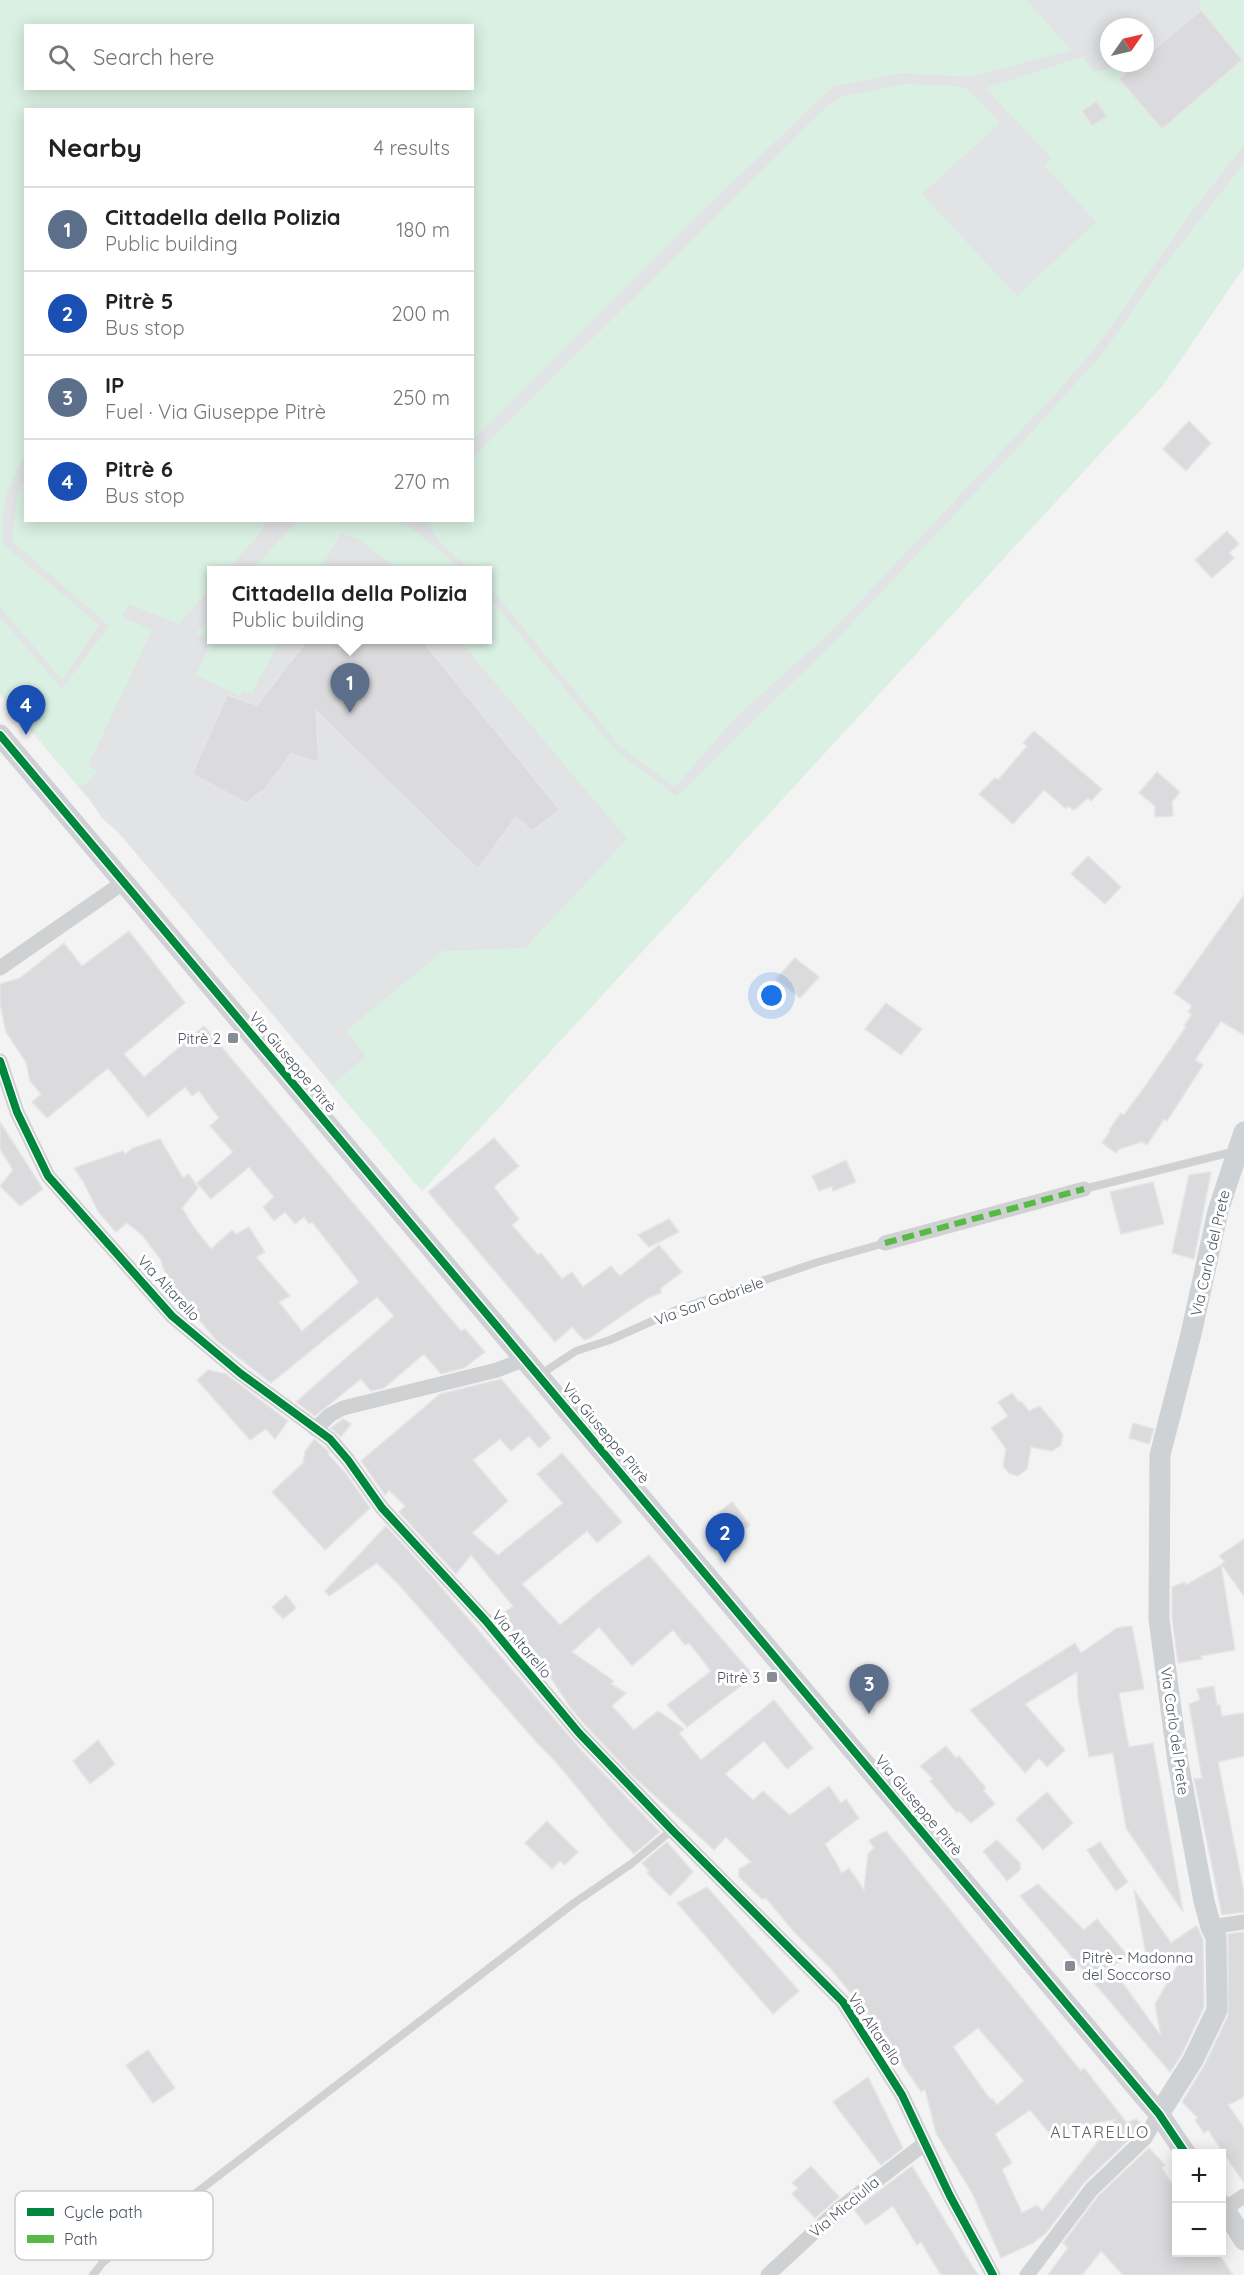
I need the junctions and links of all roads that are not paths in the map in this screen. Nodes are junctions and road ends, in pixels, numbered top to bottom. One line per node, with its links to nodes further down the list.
1 (0, 735): 2 (street, Via Giuseppe Pitrè)
2 (124, 882): 3 (street); 8 (street, Via Giuseppe Pitrè)
3 (0, 968)
4 (0, 1061): 9 (street, Via Altarello)
5 (1240, 1142): 6 (lane); 12 (street, Via Carlo del Prete)
6 (1084, 1190): 7 (street)
7 (885, 1244): 8 (lane, Via San Gabriele)
8 (533, 1367): 9 (street, Via San Gabriele); 13 (street, Via Giuseppe Pitrè)
9 (315, 1429): 10 (street, Via Altarello)
10 (672, 1830): 14 (street, Via Altarello); 16 (lane)
11 (1244, 1922): 12 (street)
12 (1211, 1927): 13 (street, Via Carlo del Prete)
13 (1159, 2114): 15 (street, Via Giuseppe Pitrè); 25 (street, Via Carlo del Prete)
14 (924, 2144): 23 (street, Via Micciulla); 24 (street, Via Altarello)
15 (1183, 2149)
16 (199, 2191)
17 (1244, 2196): 18 (street)
18 (1226, 2205)
19 (1226, 2212): 20 (street)
20 (1244, 2240)
21 (106, 2260): 22 (lane)
22 (93, 2275)
23 (768, 2275)
24 (993, 2275)
25 (1026, 2275)

